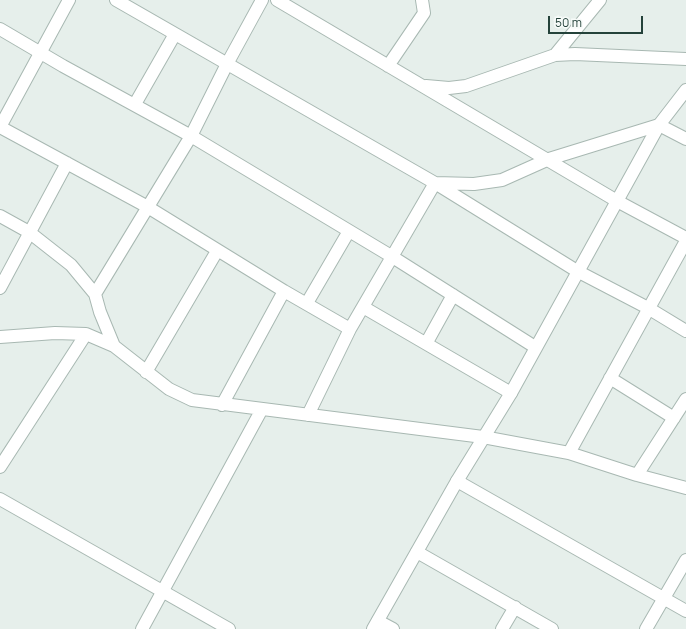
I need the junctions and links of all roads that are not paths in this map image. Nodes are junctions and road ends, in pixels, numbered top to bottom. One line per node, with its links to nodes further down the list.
1 (69, 0): 9 (street)
2 (116, 0): 8 (street)
3 (262, 0): 12 (street)
4 (277, 0): 13 (street)
5 (422, 0): 13 (street)
6 (600, 0): 10 (street)
7 (0, 29): 9 (street)
8 (175, 34): 12 (street); 16 (street)
9 (40, 52): 16 (street); 18 (street)
10 (555, 55): 11 (street); 14 (street)
11 (686, 59)
12 (227, 64): 19 (street); 23 (street)
13 (388, 66): 14 (street)
14 (421, 85): 21 (street)
15 (686, 90): 17 (street)
16 (135, 104): 19 (street)
17 (659, 125): 20 (street); 21 (street); 24 (street)
18 (0, 127): 22 (street)
19 (191, 136): 25 (street); 27 (street)
20 (686, 139)
21 (549, 159): 23 (street); 24 (street)
22 (67, 163): 25 (street); 28 (street)
23 (434, 183): 32 (street); 33 (street)
24 (617, 201): 29 (street); 33 (street)
25 (146, 206): 31 (street); 36 (street)
26 (0, 216): 28 (street)
27 (349, 231): 32 (street); 38 (street)
28 (29, 232): 34 (street); 36 (street)
29 (686, 238)
30 (686, 241): 40 (street)
31 (217, 251): 35 (street); 48 (street)
32 (391, 256): 37 (street); 39 (street)
33 (578, 271): 40 (street); 47 (street)
34 (0, 288)
35 (284, 291): 38 (street); 52 (street)
36 (95, 294): 46 (street)
37 (453, 295): 45 (street); 47 (street)
38 (307, 303): 41 (street)
39 (363, 307): 41 (street); 45 (street)
40 (648, 308): 42 (street); 49 (street)
41 (350, 329): 54 (street)
42 (686, 331)
43 (86, 334): 44 (street); 46 (street); 58 (street)
44 (0, 337)
45 (427, 342): 50 (street)
46 (114, 346): 48 (street)
47 (535, 347): 50 (street)
48 (146, 372): 52 (street)
49 (610, 378): 55 (street); 57 (street)
50 (511, 393): 56 (street)
51 (686, 399): 55 (street)
52 (222, 405): 53 (street)
53 (262, 409): 54 (street); 65 (street)
54 (308, 416): 56 (street)
55 (674, 418): 59 (street)
56 (483, 437): 57 (street); 60 (street)
57 (569, 452): 59 (street)
58 (0, 467)
59 (637, 475): 61 (street)
60 (457, 481): 63 (street); 66 (street)
61 (686, 488)
62 (0, 499): 65 (street)
63 (417, 552): 67 (street); 69 (street)
64 (686, 560): 66 (street)
65 (163, 592): 70 (street); 71 (street)
66 (664, 598): 68 (street); 75 (street)
67 (515, 607): 73 (street); 74 (street)
68 (686, 611)
69 (375, 625): 72 (street)
70 (142, 629)
71 (229, 629)
72 (393, 629)
73 (502, 629)
74 (552, 629)
75 (646, 629)

